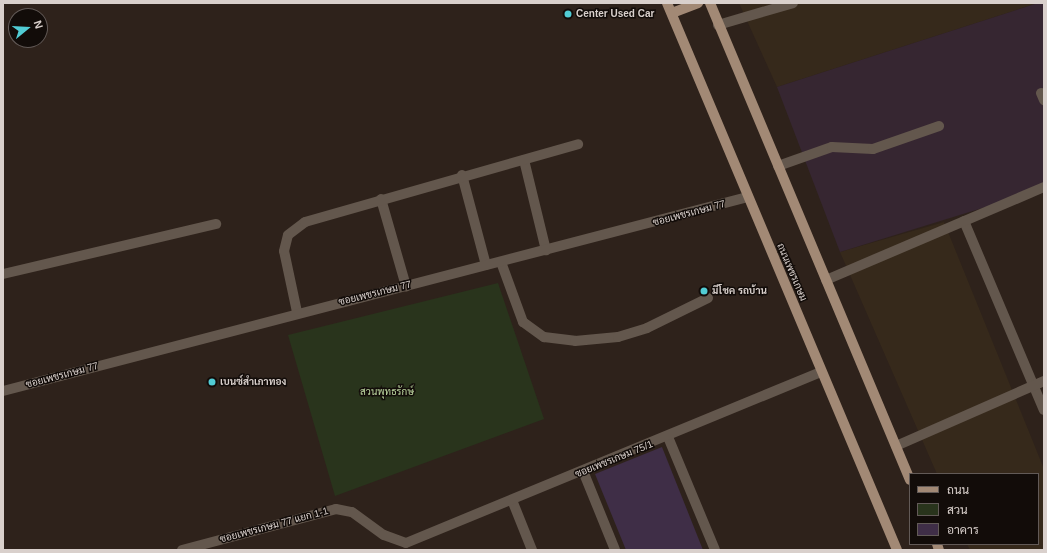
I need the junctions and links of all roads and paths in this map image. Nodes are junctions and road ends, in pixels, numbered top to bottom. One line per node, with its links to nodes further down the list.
1 (667, 3): 5 (main road, ถนนเพชรเกษม)
2 (698, 3): 5 (main road)
3 (710, 3): 6 (main road)
4 (793, 3): 6 (street)
5 (672, 13): 13 (main road, ถนนเพชรเกษม)
6 (718, 25): 10 (main road)
7 (939, 126): 10 (street)
8 (578, 144): 9 (street)
9 (524, 160): 11 (street); 17 (street)
10 (778, 166): 21 (main road)
11 (462, 175): 14 (street); 19 (street)
12 (1044, 187): 15 (street)
13 (748, 197): 17 (street, ซอยเพชรเกษม 77); 25 (main road, ถนนเพชรเกษม)
14 (381, 199): 22 (street); 24 (street)
15 (964, 221): 21 (street); 27 (street)
16 (216, 224): 20 (street)
17 (546, 250): 18 (street, ซอยเพชรเกษม 77)
18 (501, 262): 19 (street, ซอยเพชรเกษม 77); 23 (street)
19 (486, 265): 22 (street, ซอยเพชรเกษม 77)
20 (3, 274)
21 (826, 280): 31 (main road)
22 (406, 286): 24 (street, ซอยเพชรเกษม 77)
23 (708, 298)
24 (297, 312): 28 (street, ซอยเพชรเกษม 77)
25 (821, 372): 30 (street, ซอยเพชรเกษม 75/1); 41 (main road, ถนนเพชรเกษม)
26 (1044, 381): 27 (street)
27 (1034, 385): 29 (street); 31 (street)
28 (3, 391)
29 (1044, 410)
30 (668, 437): 32 (street, ซอยเพชรเกษม 75/1); 40 (street)
31 (896, 446): 33 (main road)
32 (583, 471): 34 (street, ซอยเพชรเกษม 75/1); 39 (street)
33 (909, 478)
34 (512, 500): 36 (street, ซอยเพชรเกษม 75/1); 38 (street)
35 (205, 547): 36 (street, ซอยเพชรเกษม 77 แยก 1-1); 37 (street, ซอยเพชรเกษม 77 แยก 1-1)
36 (408, 547)
37 (182, 550)
38 (532, 550)
39 (615, 550)
40 (715, 550)
41 (897, 550)

